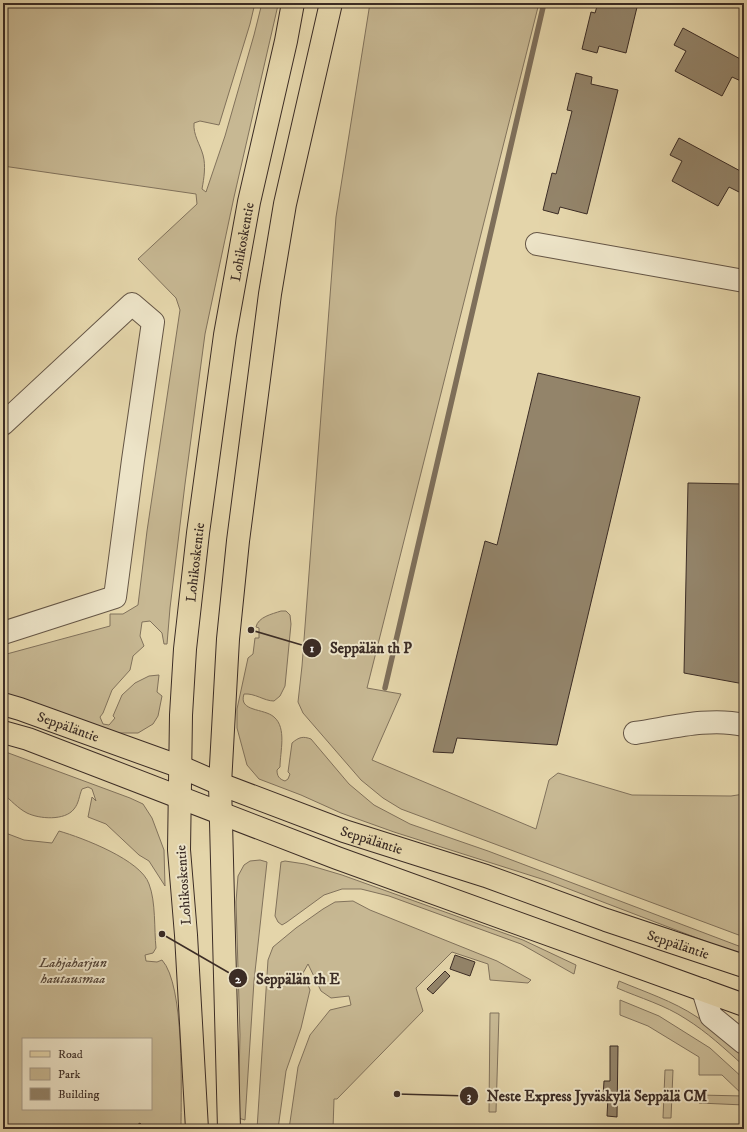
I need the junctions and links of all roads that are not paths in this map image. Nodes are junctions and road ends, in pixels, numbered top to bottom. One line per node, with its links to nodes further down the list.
1 (293, 3): 11 (main road, Lohikoskentie)
2 (331, 3): 12 (main road)
3 (537, 244): 4 (street)
4 (744, 281)
5 (3, 424): 6 (street)
6 (3, 633)
7 (3, 704): 11 (main road, Seppäläntie)
8 (744, 724): 10 (street)
9 (3, 732): 13 (main road, Seppäläntie)
10 (635, 733)
11 (181, 767): 12 (main road, Seppäläntie); 13 (main road, Lohikoskentie)
12 (220, 784): 14 (main road); 15 (main road, Seppäläntie)
13 (180, 797): 14 (main road, Seppäläntie); 19 (main road, Lohikoskentie)
14 (221, 813): 16 (main road, Seppäläntie); 20 (main road)
15 (744, 966)
16 (703, 990): 17 (main road, Seppäläntie); 18 (street)
17 (744, 1005)
18 (744, 1043)
19 (197, 1129)
20 (228, 1129)

